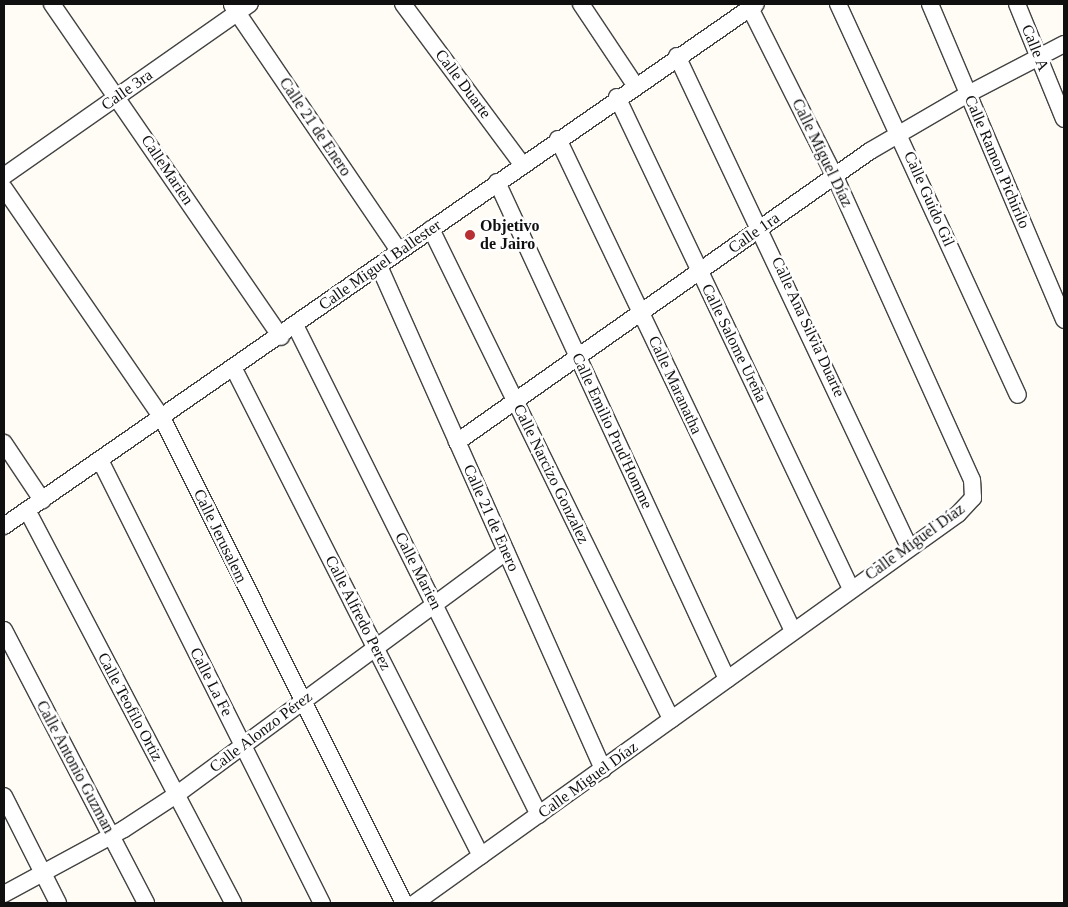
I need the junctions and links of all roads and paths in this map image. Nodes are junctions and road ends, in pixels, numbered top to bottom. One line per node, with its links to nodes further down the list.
1 (52, 4): 14 (street, CalleMarien)
2 (403, 4): 19 (street, Calle Duarte)
3 (581, 4): 12 (street)
4 (838, 4): 17 (street, Calle Guido Gil)
5 (930, 4): 13 (street, Calle Ramon Pichirilo)
6 (1018, 4): 11 (street, Calle A)
7 (752, 5): 10 (street, Calle Miguel Ballester); 21 (street, Calle Miguel Díaz)
8 (240, 7): 14 (street, Calle 3ra); 26 (street, Calle 21 de Enero)
9 (1064, 44): 11 (street, Calle 1ra)
10 (677, 56): 12 (street, Calle Miguel Ballester); 24 (street, Calle Ana Silvia Duarte)
11 (1038, 58): 13 (street, Calle 1ra); 16 (street, Calle A)
12 (635, 85): 15 (street, Calle Miguel Ballester)
13 (968, 94): 17 (street, Calle 1ra); 30 (street, Calle Ramon Pichirilo)
14 (117, 97): 20 (street, Calle 3ra); 32 (street, CalleMarien)
15 (617, 97): 18 (street, Calle Miguel Ballester); 28 (street, Calle Salome Ureña)
16 (1064, 119)
17 (901, 133): 21 (street, Calle 1ra); 35 (street, Calle Guido Gil)
18 (558, 139): 19 (street, Calle Miguel Ballester); 29 (street, Calle Maranatha)
19 (522, 164): 22 (street, Calle Miguel Ballester)
20 (4, 176)
21 (835, 177): 24 (street, Calle 1ra); 44 (street, Calle Miguel Díaz)
22 (497, 182): 25 (street, Calle Miguel Ballester); 33 (street, Calle Emilio Prud'Homme)
23 (4, 188): 37 (street, Calle Jerusalem)
24 (761, 228): 28 (street, Calle 1ra); 44 (street, Calle Ana Silvia Duarte)
25 (431, 229): 26 (street, Calle Miguel Ballester); 36 (street, Calle Narcizo Gonzalez)
26 (399, 251): 27 (street, Calle Miguel Ballester)
27 (379, 266): 31 (street, Calle Miguel Ballester); 38 (street, Calle 21 de Enero)
28 (699, 272): 29 (street, Calle 1ra); 46 (street, Calle Salome Ureña)
29 (642, 314): 33 (street, Calle 1ra); 49 (street, Calle Maranatha)
30 (1064, 320)
31 (296, 327): 32 (street, Calle Miguel Ballester); 47 (street, Calle Marien)
32 (281, 336): 34 (street, Calle Miguel Ballester)
33 (579, 359): 36 (street, Calle 1ra); 51 (street, Calle Emilio Prud'Homme)
34 (234, 369): 37 (street, Calle Miguel Ballester); 50 (street, Calle Alfredo Perez)
35 (1018, 395)
36 (516, 403): 38 (street, Calle 1ra); 53 (street, Calle Narcizo Gonzalez)
37 (162, 418): 40 (street, Calle Miguel Ballester); 52 (street, Calle Jerusalem)
38 (457, 442): 45 (street, Calle 21 de Enero)
39 (4, 443): 41 (street)
40 (100, 460): 41 (street, Calle Miguel Ballester); 54 (street, Calle La Fe)
41 (42, 500): 42 (street, Calle Miguel Ballester)
42 (27, 510): 43 (street, Calle Miguel Ballester); 56 (street, Calle Teofilo Ortiz)
43 (4, 526)
44 (910, 547): 46 (street, Calle Miguel Díaz)
45 (506, 552): 47 (street, Calle Alonzo Pérez); 55 (street, Calle 21 de Enero)
46 (851, 589): 49 (street, Calle Miguel Díaz)
47 (435, 604): 50 (street, Calle Alonzo Pérez); 58 (street, Calle Marien)
48 (4, 630): 59 (street, Calle Antonio Guzman)
49 (793, 631): 51 (street, Calle Miguel Díaz)
50 (375, 647): 52 (street, Calle Alonzo Pérez); 60 (street, Calle Alfredo Perez)
51 (727, 679): 53 (street, Calle Miguel Díaz)
52 (302, 702): 54 (street, Calle Alonzo Pérez); 67 (street, Calle Jerusalem)
53 (671, 719): 55 (street, Calle Miguel Díaz)
54 (243, 745): 56 (street, Calle Alonzo Pérez); 66 (street, Calle La Fe)
55 (603, 769): 58 (street, Calle Miguel Díaz)
56 (176, 795): 59 (street, Calle Alonzo Pérez); 65 (street, Calle Teofilo Ortiz)
57 (4, 796): 61 (street)
58 (539, 815): 60 (street, Calle Miguel Díaz)
59 (111, 836): 61 (street, Calle Alonzo Pérez); 64 (street, Calle Antonio Guzman)
60 (481, 856): 68 (street, Calle Miguel Díaz)
61 (43, 873): 62 (street, Calle Alonzo Pérez); 63 (street)
62 (4, 894)
63 (58, 903)
64 (146, 903)
65 (233, 903)
66 (322, 903)
67 (404, 903)
68 (415, 903)

